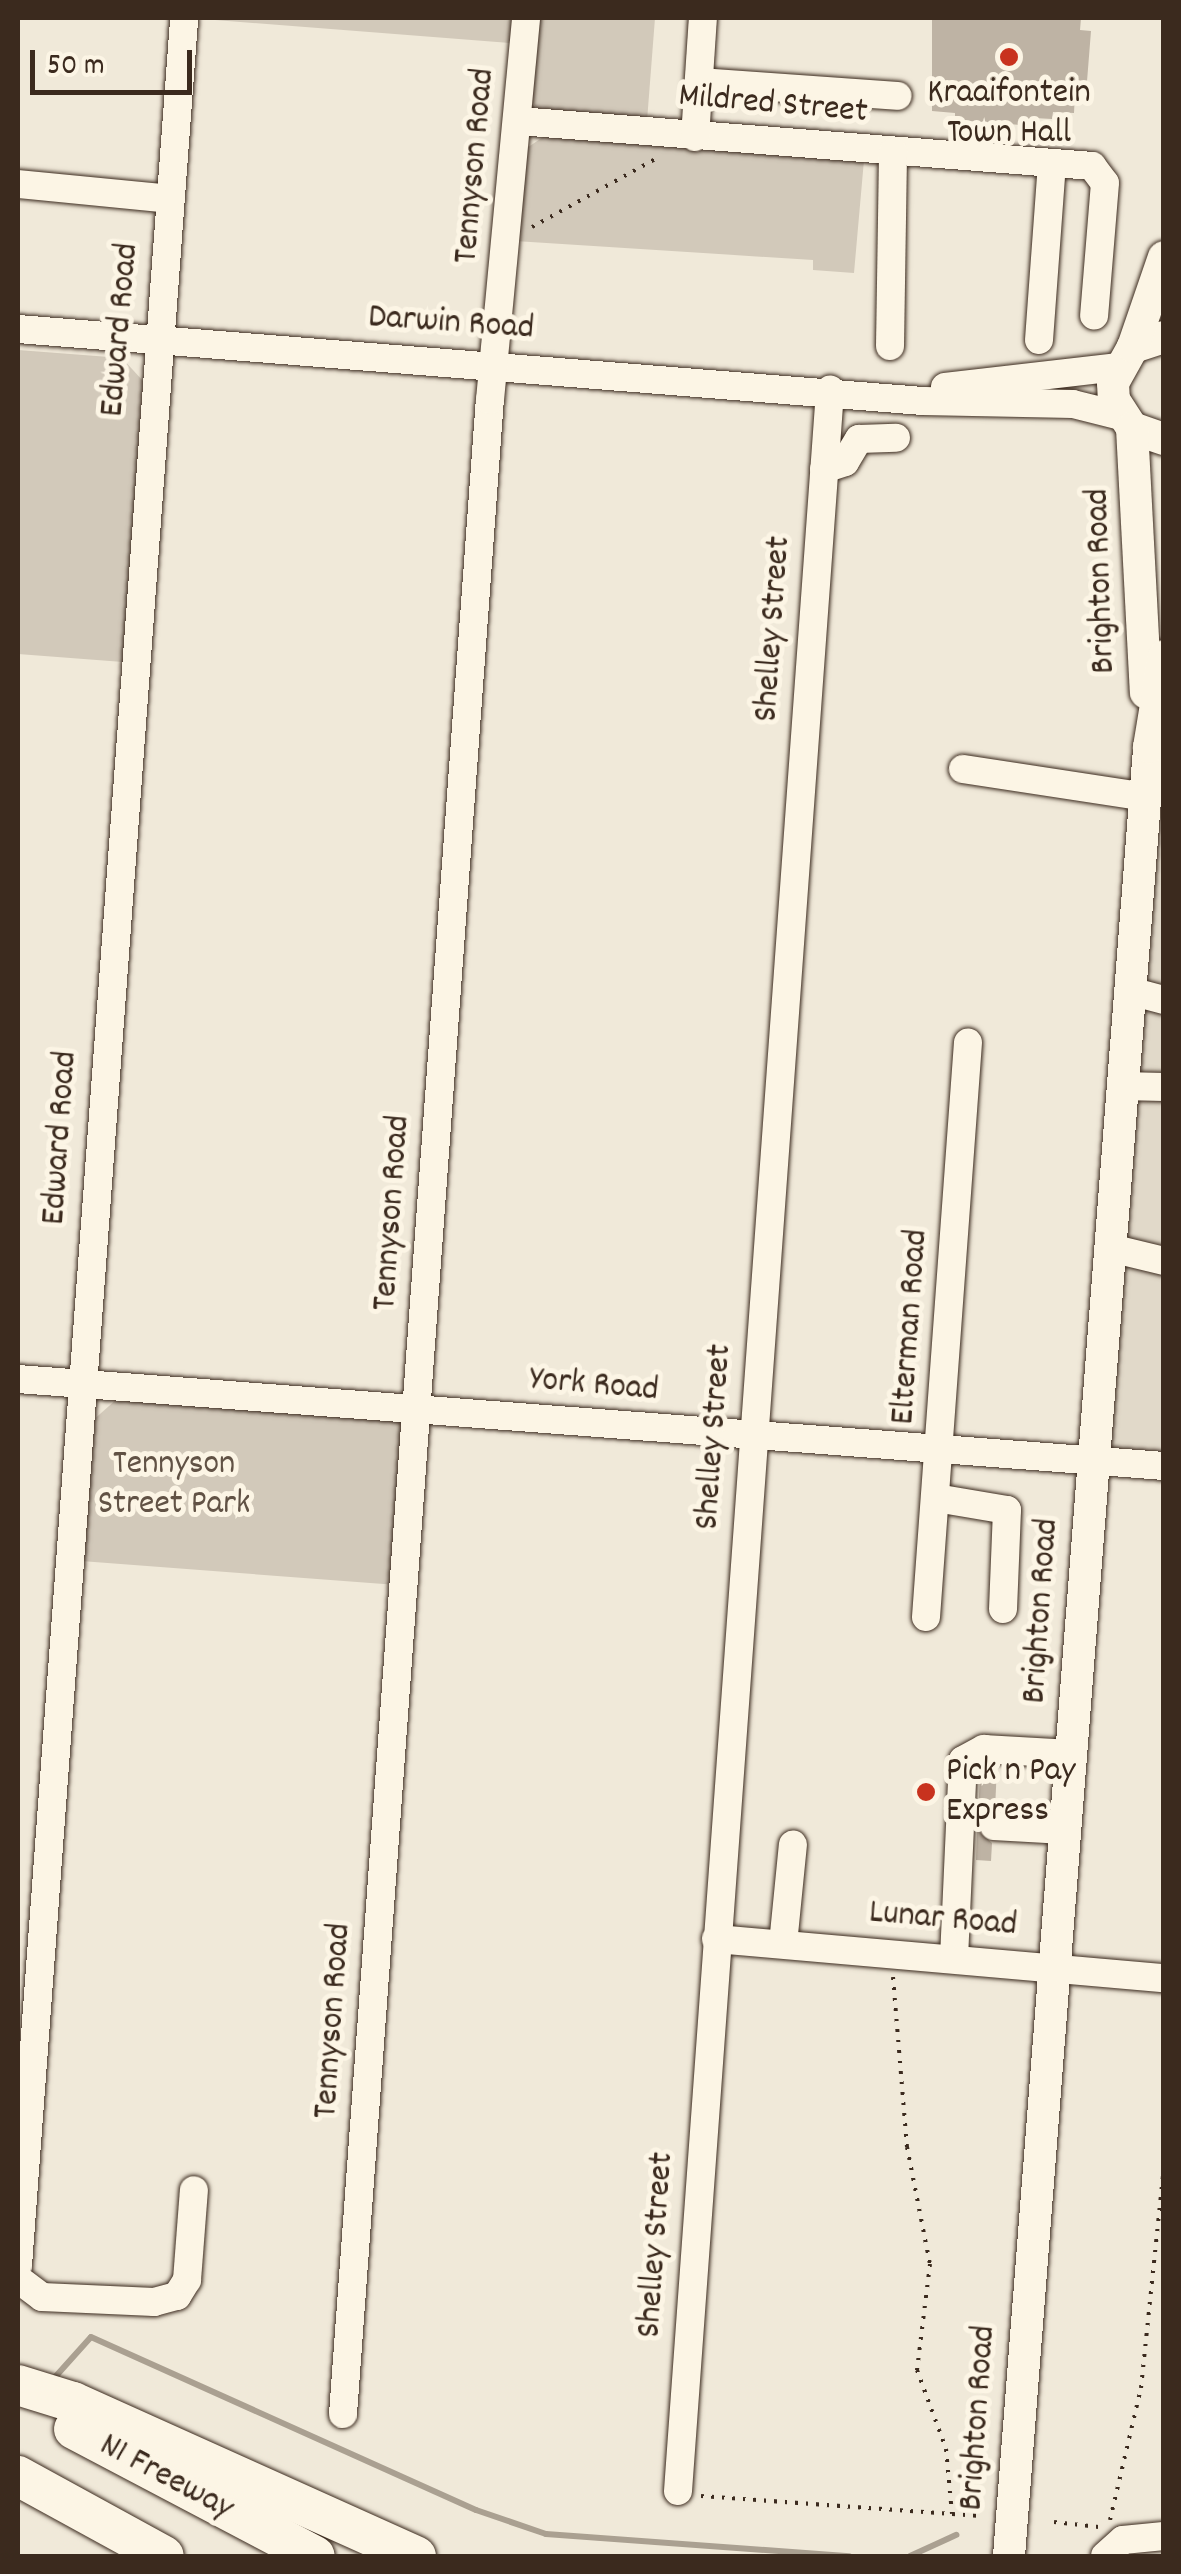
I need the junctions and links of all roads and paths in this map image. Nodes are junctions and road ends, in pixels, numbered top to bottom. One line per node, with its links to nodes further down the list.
1 (184, 18): 11 (street, Edward Road)
2 (526, 18): 6 (street, Tennyson Road)
3 (704, 18): 4 (street)
4 (698, 82): 5 (street); 7 (street)
5 (898, 96)
6 (518, 121): 7 (street, Mildred Street); 12 (street, Tennyson Road)
7 (696, 137): 8 (street, Mildred Street); 12 (path)
8 (893, 152): 9 (street, Mildred Street); 18 (street)
9 (1052, 163): 14 (street, Mildred Street); 17 (street)
10 (18, 184): 11 (street)
11 (170, 198): 16 (street, Edward Road)
12 (509, 234): 20 (street, Tennyson Road)
13 (1164, 257): 19 (main road)
14 (1094, 316)
15 (18, 330): 16 (street, Darwin Road)
16 (156, 340): 20 (street, Darwin Road); 40 (street, Edward Road)
17 (1039, 340)
18 (890, 346)
19 (1138, 350): 22 (street, Darwin Road); 23 (main road, Brighton Road)
20 (496, 364): 21 (street, Darwin Road); 41 (street, Tennyson Road)
21 (830, 388): 22 (street, Darwin Road); 26 (street, Shelley Street)
22 (880, 393): 23 (street, Darwin Road)
23 (1126, 422): 25 (main road); 28 (main road, Brighton Road)
24 (896, 438): 26 (street)
25 (1164, 439)
26 (824, 469): 42 (street, Shelley Street)
27 (1164, 656): 28 (main road, Brighton Road)
28 (1154, 742): 30 (main road, Brighton Road)
29 (963, 770): 30 (street)
30 (1145, 798): 31 (main road, Brighton Road)
31 (1151, 868): 32 (main road, Brighton Road)
32 (1130, 991): 33 (street); 35 (main road, Brighton Road)
33 (1164, 1000)
34 (968, 1043): 43 (street, Elterman Road)
35 (1122, 1086): 36 (street); 37 (main road, Brighton Road)
36 (1164, 1087)
37 (1110, 1248): 38 (street); 44 (main road, Brighton Road)
38 (1164, 1261)
39 (18, 1379): 40 (street, York Road)
40 (80, 1382): 41 (street, York Road); 61 (street, Edward Road)
41 (416, 1409): 42 (street, York Road); 64 (street, Tennyson Road)
42 (752, 1438): 43 (street, York Road); 53 (street, Shelley Street)
43 (940, 1448): 44 (street, York Road); 46 (street, Elterman Road)
44 (1093, 1460): 45 (street, York Road); 49 (main road, Brighton Road)
45 (1164, 1466)
46 (936, 1498): 47 (street); 48 (street, Elterman Road)
47 (1003, 1608)
48 (926, 1616)
49 (1071, 1754): 51 (main road, Brighton Road); 56 (street)
50 (994, 1826): 51 (street)
51 (1064, 1830): 57 (main road, Brighton Road)
52 (793, 1844): 54 (street)
53 (716, 1939): 54 (street, Lunar Road); 66 (street, Shelley Street)
54 (783, 1944): 55 (street, Lunar Road)
55 (895, 1952): 56 (street, Lunar Road); 68 (path)
56 (954, 1958): 57 (street, Lunar Road)
57 (1052, 1969): 58 (street, Lunar Road); 77 (main road, Brighton Road)
58 (1164, 1978)
59 (1164, 2168): 70 (path)
60 (194, 2190): 61 (street)
61 (19, 2277)
62 (18, 2385): 76 (highway)
63 (18, 2399): 75 (highway, N1 Freeway)
64 (343, 2414)
65 (18, 2476): 74 (highway, N1 Freeway)
66 (678, 2491): 68 (path)
67 (18, 2504): 73 (highway)
68 (952, 2514): 69 (path)
69 (980, 2516)
70 (1054, 2522)
71 (1164, 2536): 72 (street)
72 (1109, 2552)
73 (112, 2556)
74 (164, 2556)
75 (315, 2556)
76 (416, 2556)
77 (1009, 2556)

